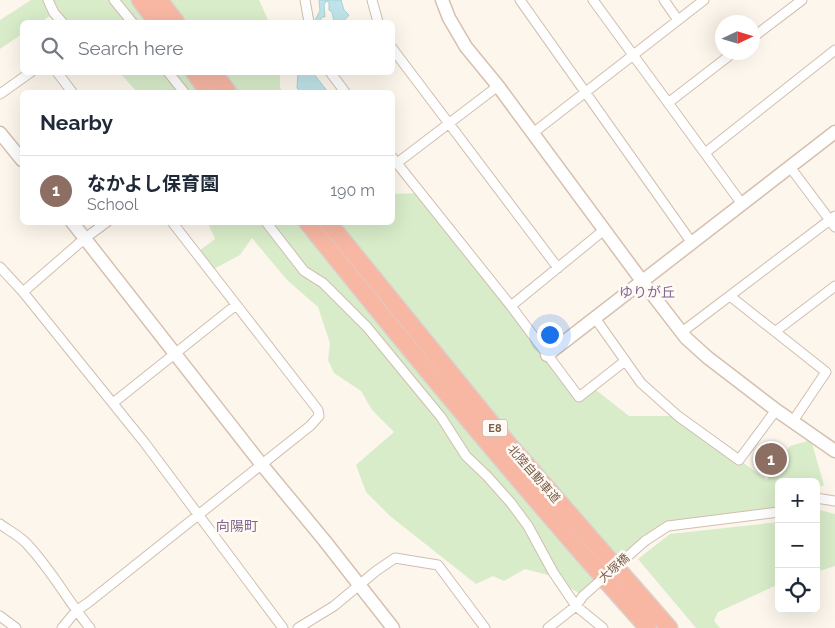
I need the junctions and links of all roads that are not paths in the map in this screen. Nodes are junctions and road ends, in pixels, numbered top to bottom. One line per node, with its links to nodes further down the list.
1 (48, 0): 13 (street)
2 (114, 0): 14 (street)
3 (140, 0): 15 (highway)
4 (160, 0): 16 (highway)
5 (305, 0): 17 (street)
6 (372, 0): 18 (street)
7 (442, 0): 31 (street)
8 (520, 0): 37 (street)
9 (593, 0): 23 (street)
10 (664, 0): 19 (street)
11 (704, 0): 19 (street)
12 (802, 0): 20 (street)
13 (60, 20)
14 (130, 20)
15 (155, 20)
16 (175, 20)
17 (309, 20)
18 (377, 20)
19 (678, 20): 23 (street)
20 (760, 32)
21 (835, 50): 44 (street)
22 (395, 52): 40 (street)
23 (634, 56): 37 (street); 39 (street)
24 (724, 60): 39 (street)
25 (28, 75): 38 (street)
26 (59, 75): 32 (street)
27 (170, 75): 33 (street)
28 (196, 75): 34 (highway)
29 (215, 75): 35 (highway)
30 (332, 75): 36 (street)
31 (498, 86): 40 (street); 43 (street)
32 (70, 90)
33 (182, 90)
34 (207, 90)
35 (226, 90)
36 (344, 90)
37 (586, 93): 43 (street); 58 (street)
38 (0, 94)
39 (668, 103): 44 (street)
40 (449, 123): 46 (street); 60 (street)
41 (835, 132): 47 (street)
42 (0, 133): 45 (street)
43 (533, 133): 56 (street)
44 (705, 153): 48 (street)
45 (20, 158)
46 (395, 160): 66 (street)
47 (790, 167): 48 (street); 49 (street)
48 (742, 204): 58 (street)
49 (833, 221): 64 (street)
50 (74, 225): 57 (street)
51 (103, 225): 57 (street)
52 (174, 225): 65 (street)
53 (268, 225): 84 (street)
54 (309, 225): 96 (highway, 北陸自動車道 / E8)
55 (330, 225): 97 (highway, 北陸自動車道 / E8)
56 (604, 230): 60 (street); 61 (street)
57 (84, 239): 63 (street); 70 (street)
58 (692, 243): 61 (street)
59 (0, 267): 63 (street)
60 (558, 268): 66 (street)
61 (642, 281): 67 (street); 69 (street)
62 (835, 286): 68 (street)
63 (23, 292): 73 (street)
64 (730, 296): 68 (street); 69 (street)
65 (236, 305): 70 (street); 77 (street)
66 (511, 306): 71 (street)
67 (595, 318): 71 (street); 72 (street)
68 (776, 331): 75 (street)
69 (682, 332): 74 (street)
70 (175, 354): 73 (street); 77 (street)
71 (547, 355): 72 (street)
72 (625, 361): 74 (street)
73 (113, 404): 81 (street)
74 (776, 410): 75 (street)
75 (793, 421): 76 (street)
76 (835, 451)
77 (262, 465): 81 (street); 83 (street)
78 (820, 499): 79 (street)
79 (835, 501)
80 (775, 513): 84 (street, 大塚橋, bridge)
81 (198, 515): 85 (street); 90 (street)
82 (0, 524): 85 (street)
83 (360, 586): 91 (street); 92 (street); 93 (street)
84 (576, 606): 94 (street, 大塚橋); 95 (street)
85 (76, 611): 88 (street); 89 (street)
86 (0, 616): 87 (street)
87 (16, 628)
88 (62, 628)
89 (90, 628)
90 (283, 628)
91 (298, 628)
92 (393, 628)
93 (485, 628)
94 (548, 628)
95 (603, 628)
96 (648, 628)
97 (670, 628)

